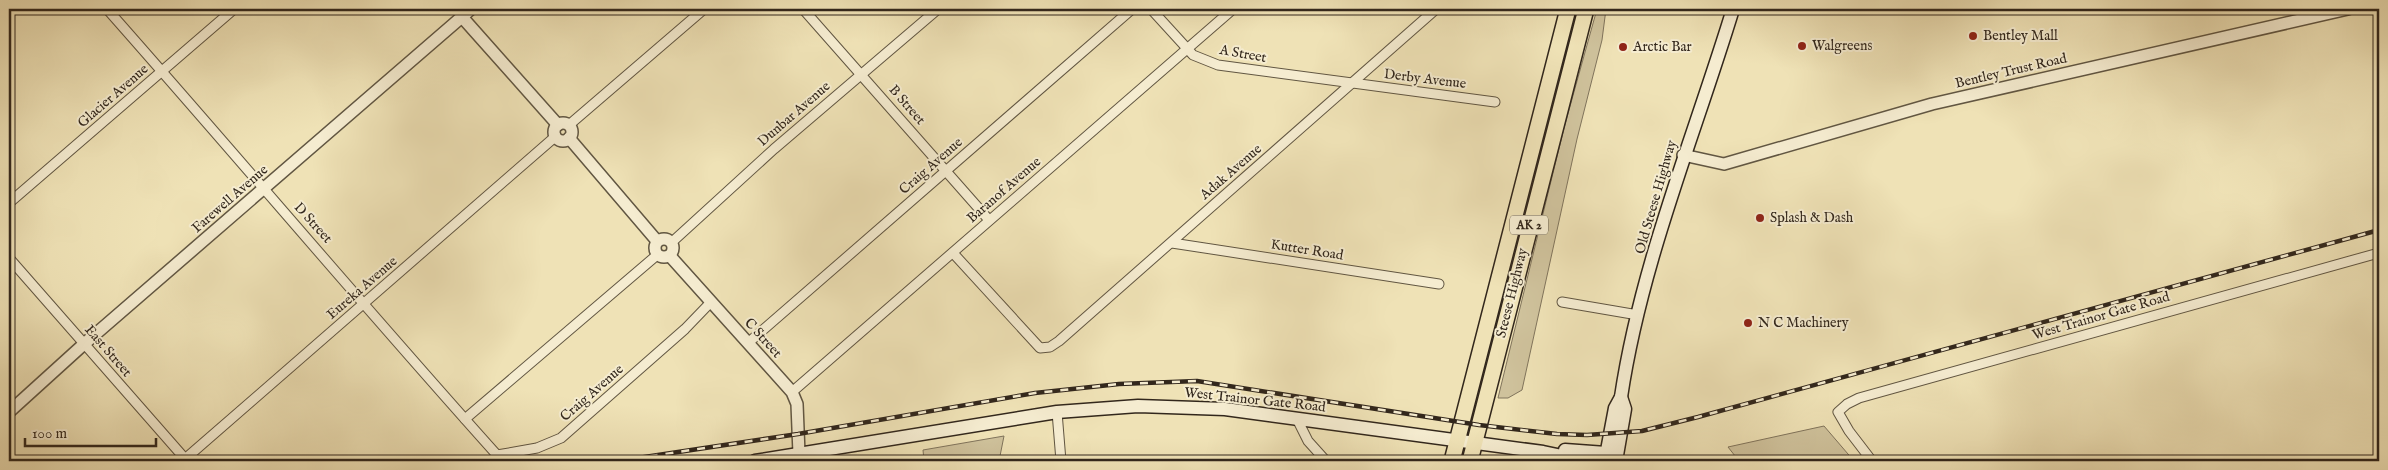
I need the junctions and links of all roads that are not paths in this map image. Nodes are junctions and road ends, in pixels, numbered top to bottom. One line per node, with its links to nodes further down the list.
1 (107, 9): 17 (street, D Street)
2 (234, 9): 17 (street, Glacier Avenue)
3 (472, 9): 15 (street, Farewell Avenue)
4 (704, 9): 21 (street, Eureka Avenue)
5 (803, 9): 18 (street, B Street)
6 (938, 9): 18 (street, Dunbar Avenue)
7 (1132, 9): 23 (street, Craig Avenue)
8 (1151, 9): 16 (street, A Street)
9 (1234, 9): 16 (street, Baranof Avenue)
10 (1436, 9): 19 (street, Adak Avenue)
11 (1568, 9): 47 (highway, Steese Highway / AK 2)
12 (1586, 9): 48 (highway, Steese Highway / AK 2)
13 (1733, 9): 22 (main road, Old Steese Highway)
14 (2348, 9): 22 (street, Bentley Trust Road)
15 (459, 13): 21 (street); 24 (street, Farewell Avenue)
16 (1186, 49): 19 (street, A Street); 26 (street, Baranof Avenue)
17 (162, 72): 24 (street, D Street); 25 (street, Glacier Avenue)
18 (861, 73): 23 (street, B Street); 28 (street, Dunbar Avenue)
19 (1352, 83): 20 (street, Derby Avenue); 29 (street, Adak Avenue)
20 (1495, 102)
21 (561, 129): 27 (street); 38 (street, Eureka Avenue)
22 (1683, 155): 39 (main road, Old Steese Highway)
23 (946, 170): 26 (street, B Street); 40 (street, Craig Avenue)
24 (264, 190): 38 (street, D Street); 41 (street, Farewell Avenue)
25 (9, 203)
26 (989, 220): 30 (street, Baranof Avenue)
27 (657, 242): 28 (street); 32 (street)
28 (671, 242): 33 (street)
29 (1172, 242): 30 (street, Adak Avenue); 35 (street, Kutter Road)
30 (953, 253): 42 (street, Baranof Avenue)
31 (2374, 254): 60 (street, West Trainor Gate Road)
32 (657, 255): 33 (street); 45 (street)
33 (670, 256): 36 (street, C Street)
34 (9, 258): 41 (street, East Street)
35 (1439, 284)
36 (711, 302): 40 (street, C Street); 50 (street, Craig Avenue)
37 (1562, 302): 39 (street)
38 (363, 306): 45 (street, D Street); 53 (street, Eureka Avenue)
39 (1638, 315): 52 (main road, Old Steese Highway)
40 (748, 343): 42 (street, C Street)
41 (84, 344): 43 (street, Farewell Avenue); 53 (street, East Street)
42 (792, 392): 51 (street, C Street)
43 (9, 412)
44 (1057, 412): 46 (main road, West Trainor Gate Road); 51 (main road, West Trainor Gate Road); 55 (street)
45 (465, 419): 50 (street, D Street)
46 (1297, 419): 47 (main road, West Trainor Gate Road); 56 (street)
47 (1457, 440): 48 (main road, West Trainor Gate Road); 57 (highway, Steese Highway / AK 2)
48 (1474, 442): 49 (main road, West Trainor Gate Road); 58 (highway, Steese Highway / AK 2)
49 (1543, 452): 52 (main road, West Trainor Gate Road); 59 (main road, West Trainor Gate Road)
50 (498, 455)
51 (799, 458): 54 (main road, West Trainor Gate Road)
52 (1609, 459)
53 (186, 460)
54 (755, 461)
55 (1062, 461)
56 (1326, 461)
57 (1452, 461)
58 (1470, 461)
59 (1586, 461)
60 (1872, 461)

